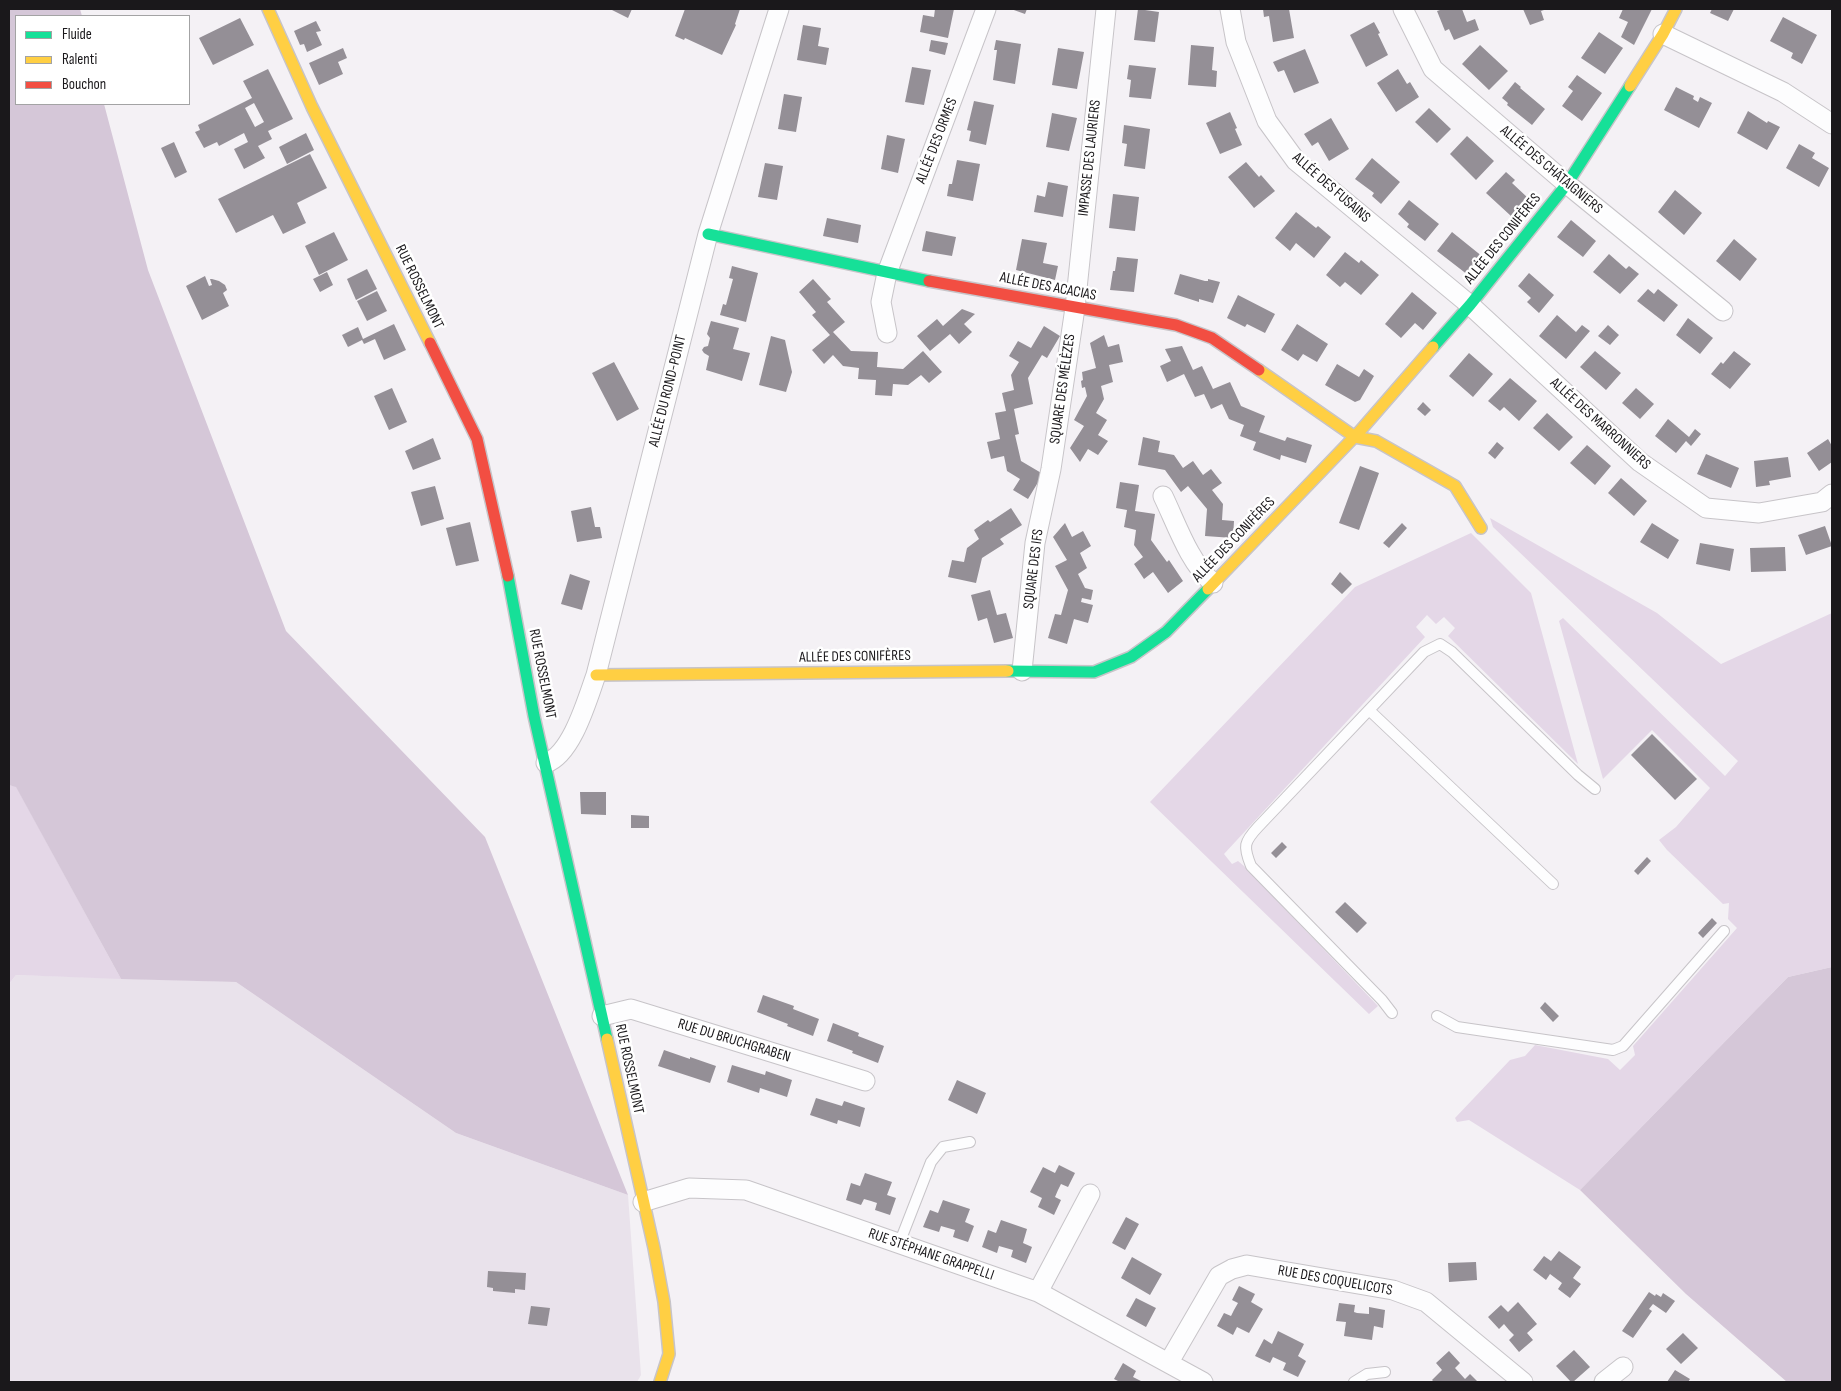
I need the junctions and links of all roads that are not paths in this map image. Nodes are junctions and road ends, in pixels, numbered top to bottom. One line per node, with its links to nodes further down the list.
1 (268, 9): 26 (street, RUE ROSSELMONT)
2 (779, 9): 11 (street, ALLÉE DU ROND-POINT)
3 (986, 9): 12 (street, ALLÉE DES ORMES)
4 (1106, 9): 14 (street, IMPASSE DES LAURIERS)
5 (1230, 9): 13 (street, ALLÉE DES FUSAINS)
6 (1402, 9): 10 (street, ALLÉE DES CHÂTAIGNIERS)
7 (1676, 9): 8 (street, ALLÉE DES CONIFÈRES)
8 (1663, 34): 9 (street); 10 (street, ALLÉE DES CONIFÈRES)
9 (1832, 124)
10 (1567, 184): 13 (street, ALLÉE DES CONIFÈRES); 15 (street, ALLÉE DES CHÂTAIGNIERS)
11 (708, 234): 12 (street, ALLÉE DES ACACIAS); 24 (street, ALLÉE DU ROND-POINT)
12 (887, 273): 14 (street, ALLÉE DES ACACIAS); 16 (street, ALLÉE DES ORMES)
13 (1470, 305): 17 (street, ALLÉE DES CONIFÈRES); 19 (street, ALLÉE DES MARRONNIERS)
14 (1075, 308): 17 (street, ALLÉE DES ACACIAS); 18 (street, SQUARE DES MÉLÈZES)
15 (1723, 311)
16 (887, 333)
17 (1355, 437): 21 (street); 22 (street, ALLÉE DES CONIFÈRES)
18 (1051, 469): 23 (street, SQUARE DES IFS)
19 (1832, 494)
20 (1163, 496): 22 (street)
21 (1481, 528)
22 (1213, 583): 23 (street, ALLÉE DES CONIFÈRES)
23 (1022, 671): 24 (street, ALLÉE DES CONIFÈRES)
24 (596, 675): 26 (street, ALLÉE DU ROND-POINT)
25 (1369, 710): 27 (lane); 28 (lane); 30 (lane)
26 (546, 764): 31 (street, RUE ROSSELMONT)
27 (1595, 789)
28 (1553, 884)
29 (1724, 931): 32 (lane)
30 (1392, 1013)
31 (602, 1016): 33 (street, RUE DU BRUCHGRABEN); 36 (street, RUE ROSSELMONT)
32 (1437, 1016)
33 (865, 1081)
34 (970, 1142): 37 (lane)
35 (1090, 1194): 38 (street)
36 (643, 1202): 37 (street, RUE STÉPHANE GRAPPELLI); 42 (street, RUE ROSSELMONT)
37 (899, 1244): 38 (street, RUE STÉPHANE GRAPPELLI)
38 (1038, 1292): 39 (street, RUE STÉPHANE GRAPPELLI)
39 (1169, 1362): 43 (street, RUE STÉPHANE GRAPPELLI); 45 (street, RUE DES COQUELICOTS)
40 (1623, 1366): 46 (street)
41 (1385, 1372): 44 (lane)
42 (660, 1382)
43 (1203, 1382)
44 (1354, 1382)
45 (1524, 1382)
46 (1604, 1382)

